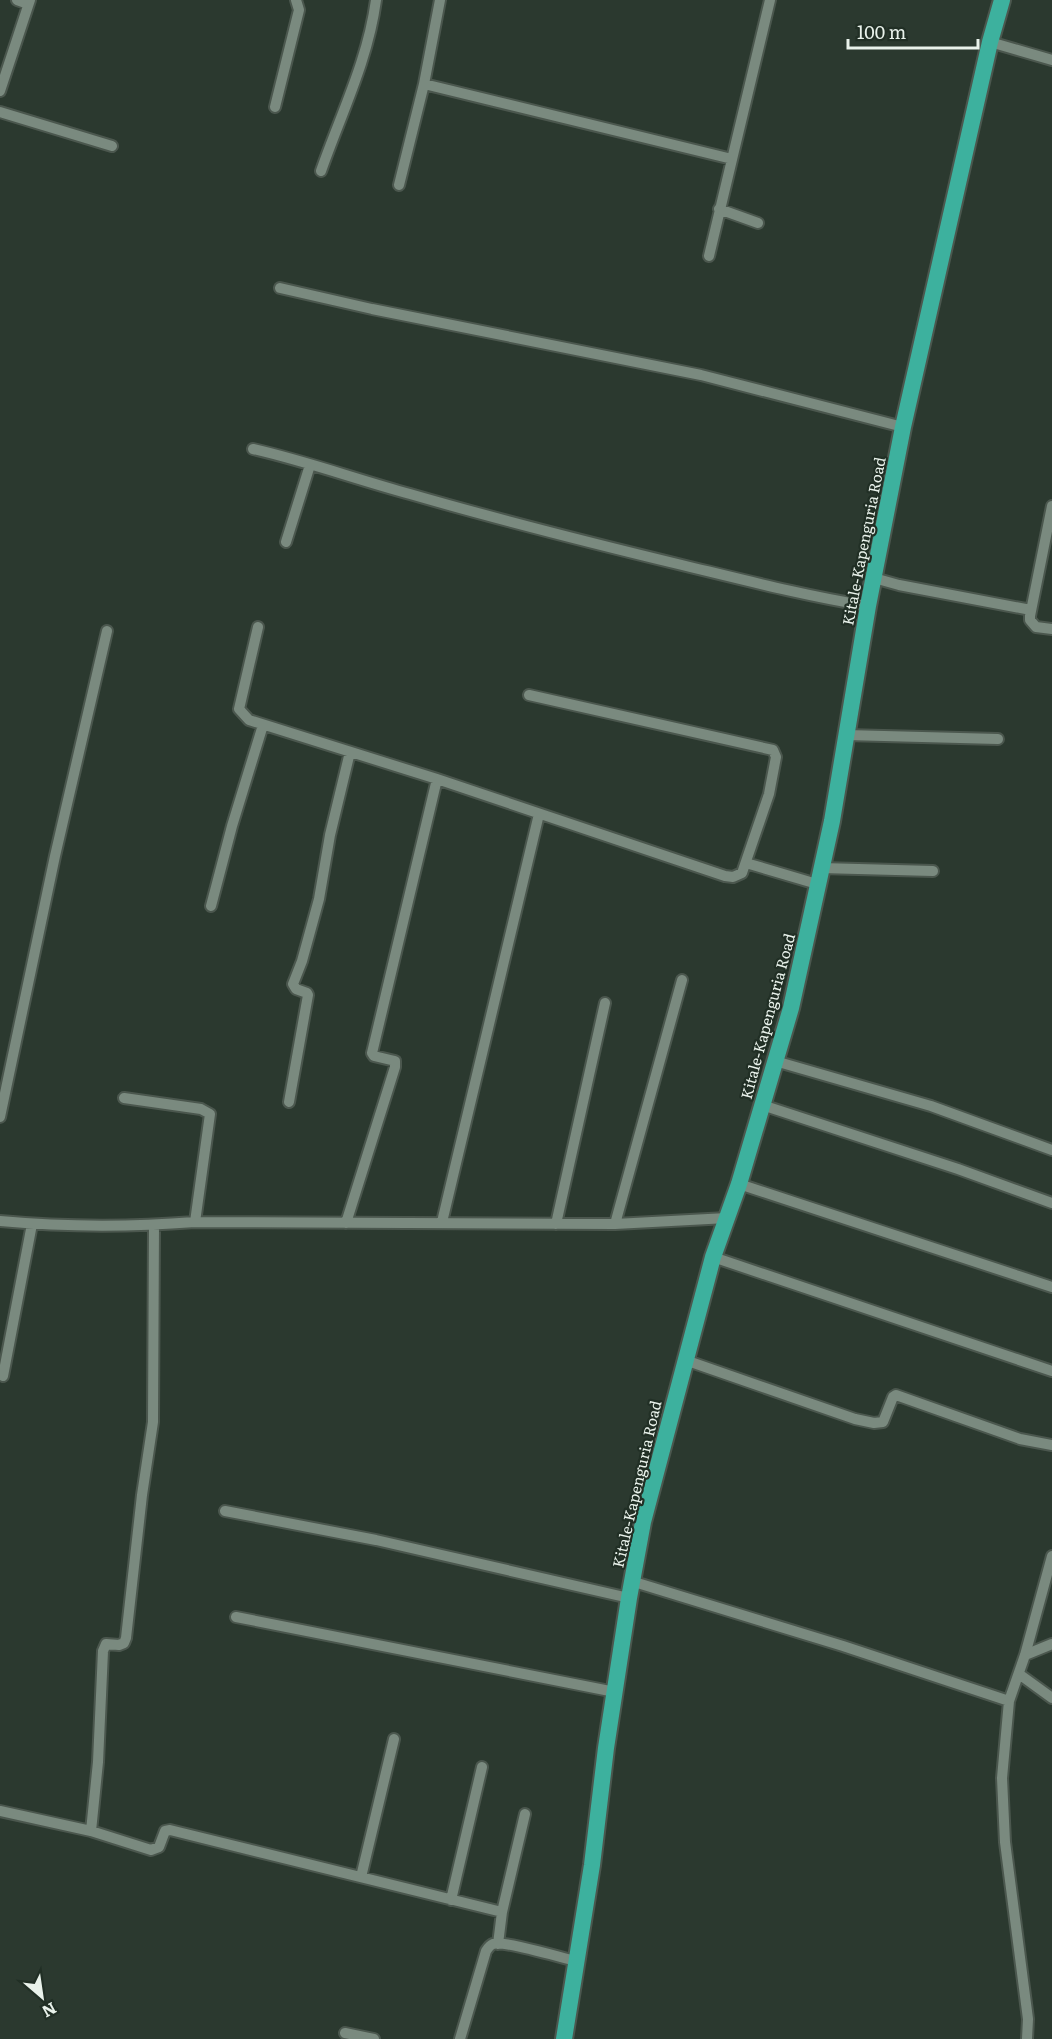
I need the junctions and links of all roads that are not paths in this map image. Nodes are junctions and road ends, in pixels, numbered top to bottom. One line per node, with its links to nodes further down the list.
1 (17, 0): 7 (street)
2 (296, 0): 12 (street)
3 (376, 0): 16 (street)
4 (440, 0): 10 (street)
5 (770, 0): 15 (street)
6 (1002, 0): 8 (highway, Kitale-Kapenguria Road)
7 (29, 2): 11 (street)
8 (990, 42): 9 (street); 22 (highway, Kitale-Kapenguria Road)
9 (1052, 60)
10 (424, 84): 15 (street); 17 (street)
11 (0, 91)
12 (275, 107)
13 (0, 112): 14 (street)
14 (112, 147)
15 (732, 159): 18 (street)
16 (321, 171)
17 (399, 185)
18 (719, 209): 19 (street); 20 (street)
19 (758, 223)
20 (709, 256)
21 (280, 288): 22 (street)
22 (903, 428): 27 (highway, Kitale-Kapenguria Road)
23 (253, 449): 24 (street)
24 (310, 465): 26 (street); 28 (street)
25 (1052, 506): 29 (street)
26 (286, 542)
27 (874, 578): 28 (highway, Kitale-Kapenguria Road); 29 (street)
28 (868, 606): 35 (highway, Kitale-Kapenguria Road)
29 (1031, 610): 31 (street)
30 (258, 627): 34 (street)
31 (1052, 629)
32 (107, 631): 50 (street)
33 (529, 695): 40 (street)
34 (263, 725): 37 (street); 43 (street)
35 (846, 735): 36 (street); 42 (highway, Kitale-Kapenguria Road)
36 (998, 740)
37 (350, 752): 38 (street); 48 (street)
38 (437, 779): 39 (street); 58 (street)
39 (539, 814): 40 (street); 57 (street)
40 (746, 863): 42 (street)
41 (933, 871): 42 (street)
42 (819, 876): 46 (highway, Kitale-Kapenguria Road)
43 (211, 906)
44 (682, 980): 61 (street)
45 (605, 1003): 60 (street)
46 (775, 1061): 49 (highway, Kitale-Kapenguria Road); 51 (street)
47 (124, 1098): 56 (street)
48 (289, 1102)
49 (762, 1105): 52 (highway, Kitale-Kapenguria Road); 53 (street)
50 (0, 1117)
51 (1052, 1150)
52 (739, 1184): 54 (highway, Kitale-Kapenguria Road); 64 (street)
53 (1052, 1203)
54 (727, 1218): 61 (street); 63 (highway, Kitale-Kapenguria Road)
55 (0, 1221): 59 (street)
56 (195, 1222): 58 (street); 62 (street)
57 (442, 1222): 58 (street); 60 (street)
58 (346, 1223)
59 (32, 1224): 62 (street); 67 (street)
60 (556, 1224): 61 (street)
61 (615, 1224)
62 (154, 1225): 83 (street)
63 (713, 1257): 65 (highway, Kitale-Kapenguria Road); 66 (street)
64 (1052, 1287)
65 (684, 1360): 68 (street); 71 (highway, Kitale-Kapenguria Road)
66 (1052, 1371)
67 (3, 1376)
68 (1052, 1445)
69 (225, 1512): 71 (street)
70 (1052, 1556): 74 (street)
71 (630, 1590): 76 (highway, Kitale-Kapenguria Road); 78 (street)
72 (236, 1617): 76 (street)
73 (1052, 1644): 74 (street)
74 (1025, 1655): 75 (street)
75 (1019, 1674): 77 (street); 78 (street)
76 (615, 1692): 88 (highway, Kitale-Kapenguria Road)
77 (1052, 1698)
78 (1010, 1701): 93 (street)
79 (394, 1738): 84 (street)
80 (482, 1767): 85 (street)
81 (0, 1811): 83 (street)
82 (525, 1814): 86 (street)
83 (91, 1831): 84 (street)
84 (361, 1877): 85 (street)
85 (451, 1900): 86 (street)
86 (502, 1912): 87 (street)
87 (498, 1944): 88 (street); 91 (street)
88 (576, 1961): 92 (highway, Kitale-Kapenguria Road)
89 (345, 2033): 90 (street)
90 (374, 2039)
91 (460, 2039)
92 (564, 2039)
93 (1027, 2039)

